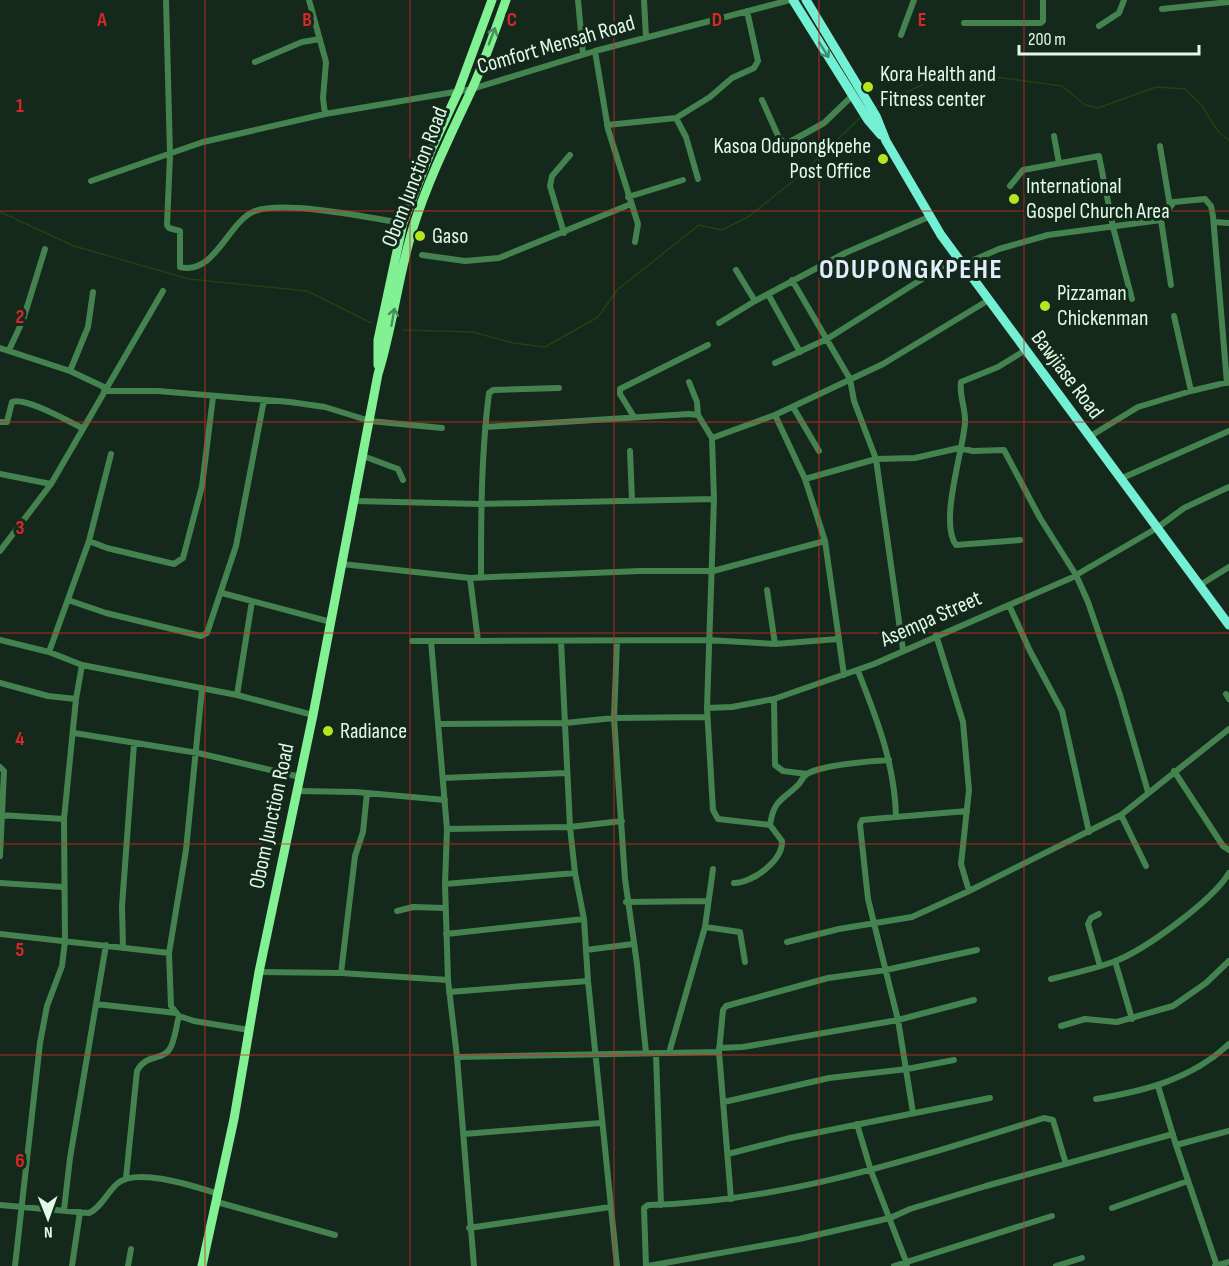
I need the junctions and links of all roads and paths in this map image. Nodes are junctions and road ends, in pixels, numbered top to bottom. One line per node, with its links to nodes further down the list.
1 (166, 0): 33 (street)
2 (309, 0): 19 (street)
3 (492, 0): 24 (main road, Obom Junction Road)
4 (506, 0): 23 (main road, Obom Junction Road, one-way to 4)
5 (578, 0): 21 (street)
6 (644, 0): 18 (street)
7 (791, 0): 14 (street, Comfort Mensah Road); 25 (main road, Bawjiase Road, one-way to 25)
8 (806, 0): 27 (main road, Bawjiase Road)
9 (914, 0): 17 (street)
10 (1043, 0): 15 (street)
11 (1124, 0): 16 (street)
12 (1229, 2): 13 (street)
13 (1162, 9)
14 (747, 11): 18 (street, Comfort Mensah Road); 29 (street)
15 (964, 23)
16 (1099, 26)
17 (901, 35)
18 (646, 37): 20 (street, Comfort Mensah Road)
19 (320, 39): 22 (street); 28 (street)
20 (595, 51): 21 (street, Comfort Mensah Road); 30 (street)
21 (583, 54): 23 (street, Comfort Mensah Road)
22 (255, 62)
23 (472, 89): 24 (street, Comfort Mensah Road); 73 (main road, Obom Junction Road, one-way to 23)
24 (458, 92): 28 (street, Comfort Mensah Road); 47 (main road, Obom Junction Road)
25 (852, 96): 26 (street); 27 (main road, Bawjiase Road)
26 (762, 100)
27 (864, 106): 43 (main road, Bawjiase Road)
28 (325, 114): 33 (street, Comfort Mensah Road)
29 (676, 118): 30 (street); 36 (street)
30 (607, 124): 40 (street)
31 (1054, 136): 35 (street)
32 (1160, 147): 42 (street)
33 (170, 155): 38 (street, Comfort Mensah Road); 47 (street)
34 (570, 155): 49 (street)
35 (1059, 163): 39 (street); 48 (street)
36 (698, 179)
37 (683, 180): 40 (street)
38 (91, 181)
39 (1010, 186)
40 (628, 196): 41 (street)
41 (631, 204): 49 (street); 50 (street)
42 (1170, 206): 44 (street); 45 (street)
43 (931, 216): 53 (main road, Bawjiase Road); 55 (street)
44 (1161, 220): 48 (street); 56 (street)
45 (1214, 222): 46 (street); 76 (street)
46 (1229, 223)
47 (403, 224): 73 (main road, Obom Junction Road)
48 (1113, 227): 53 (street); 60 (street)
49 (564, 233): 52 (street)
50 (635, 242)
51 (45, 249): 68 (street)
52 (422, 255)
53 (959, 261): 62 (main road, Bawjiase Road); 65 (street)
54 (735, 270): 61 (street)
55 (792, 280): 59 (street); 65 (street)
56 (1171, 285)
57 (163, 291): 78 (street)
58 (93, 292): 72 (street)
59 (768, 294): 61 (street); 70 (street)
60 (1132, 299)
61 (755, 301): 64 (street)
62 (987, 301): 69 (main road, Bawjiase Road); 74 (street)
63 (1174, 316): 79 (street)
64 (719, 322)
65 (827, 339): 70 (street); 74 (street)
66 (708, 345): 85 (street)
67 (0, 348): 68 (street)
68 (9, 350): 72 (street)
69 (1024, 351): 92 (main road, Bawjiase Road); 94 (street)
70 (800, 352): 71 (street)
71 (775, 363)
72 (70, 371): 78 (street)
73 (378, 374): 86 (main road, Obom Junction Road)
74 (850, 379): 82 (street); 99 (street)
75 (689, 382): 83 (street)
76 (1228, 383): 79 (street)
77 (560, 388): 88 (street)
78 (105, 389): 80 (street); 89 (street)
79 (1191, 391): 92 (street)
80 (213, 397): 81 (street); 112 (street)
81 (264, 400): 86 (street); 123 (street)
82 (792, 407): 84 (street); 95 (street)
83 (698, 415): 85 (street); 93 (street)
84 (776, 415): 93 (street); 101 (street)
85 (634, 417): 88 (street)
86 (370, 420): 90 (street); 98 (main road, Obom Junction Road)
87 (0, 422): 89 (street)
88 (485, 427): 109 (street)
89 (82, 428): 104 (street)
90 (442, 428)
91 (1229, 431): 102 (street)
92 (1089, 437): 102 (main road, Bawjiase Road)
93 (712, 438): 106 (street)
94 (959, 448): 99 (street); 111 (street); 118 (street)
95 (819, 451)
96 (630, 452): 107 (street)
97 (111, 454): 112 (street)
98 (363, 456): 103 (street); 108 (main road, Obom Junction Road)
99 (876, 459): 101 (street); 139 (street)
100 (0, 474): 104 (street)
101 (805, 479): 113 (street)
102 (1119, 479): 110 (main road, Bawjiase Road)
103 (403, 480)
104 (51, 484): 114 (street)
105 (1229, 487): 110 (street, Asempa Street)
106 (714, 499): 107 (street); 117 (street)
107 (632, 500): 109 (street)
108 (355, 501): 109 (street); 115 (main road, Obom Junction Road)
109 (480, 504): 120 (street)
110 (1157, 528): 118 (street, Asempa Street); 121 (main road, Bawjiase Road)
111 (1020, 540)
112 (89, 541): 124 (street)
113 (825, 541): 117 (street); 130 (street)
114 (0, 551)
115 (342, 564): 119 (street); 127 (main road, Obom Junction Road)
116 (1229, 567): 121 (street)
117 (713, 571): 120 (street); 133 (street)
118 (1076, 575): 126 (street, Asempa Street); 167 (street)
119 (470, 578): 120 (street); 136 (street)
120 (481, 578)
121 (1200, 585): 128 (main road, Bawjiase Road)
122 (767, 590): 138 (street)
123 (222, 593): 124 (street); 125 (street)
124 (68, 600): 140 (street)
125 (252, 601): 127 (street); 146 (street)
126 (1009, 605): 129 (street, Asempa Street); 179 (street)
127 (331, 622): 150 (main road, Obom Junction Road)
128 (1229, 625)
129 (936, 635): 139 (street, Asempa Street); 170 (street)
130 (838, 639): 138 (street); 143 (street)
131 (0, 640): 140 (street)
132 (617, 640): 133 (street); 137 (street); 151 (street)
133 (708, 640): 138 (street); 149 (street)
134 (412, 641): 135 (street)
135 (431, 641): 136 (street); 154 (street)
136 (478, 641): 137 (street)
137 (561, 641): 153 (street)
138 (775, 644)
139 (903, 650): 142 (street, Asempa Street)
140 (48, 652): 141 (street)
141 (82, 665): 145 (street); 147 (street)
142 (858, 671): 143 (street, Asempa Street); 159 (street)
143 (844, 675): 148 (street, Asempa Street)
144 (0, 683): 147 (street)
145 (202, 689): 146 (street); 158 (street)
146 (237, 695): 150 (street)
147 (76, 699): 155 (street)
148 (774, 699): 149 (street, Asempa Street); 163 (street)
149 (706, 708): 152 (street)
150 (313, 715): 164 (main road, Obom Junction Road)
151 (614, 717): 152 (street); 153 (street); 175 (street)
152 (707, 717): 176 (street)
153 (565, 723): 154 (street); 162 (street)
154 (439, 724): 165 (street)
155 (74, 732): 157 (street); 174 (street)
156 (1228, 732): 161 (street)
157 (134, 744): 158 (street); 205 (street)
158 (198, 753): 164 (street); 208 (street)
159 (889, 760): 163 (street); 173 (street)
160 (0, 767): 171 (street)
161 (1174, 771): 167 (street); 180 (street)
162 (567, 772): 165 (street); 177 (street)
163 (807, 774): 176 (street)
164 (300, 777): 166 (main road, Obom Junction Road)
165 (443, 778): 169 (street)
166 (298, 791): 168 (street); 214 (main road, Obom Junction Road)
167 (1148, 792): 172 (street)
168 (367, 793): 169 (street); 215 (street)
169 (445, 800): 178 (street)
170 (967, 811): 173 (street); 190 (street)
171 (1, 815): 174 (street); 181 (street)
172 (1121, 815): 179 (street); 182 (street)
173 (896, 817): 197 (street)
174 (64, 819): 189 (street)
175 (622, 821): 177 (street); 192 (street)
176 (770, 825): 187 (street)
177 (570, 827): 178 (street); 184 (street)
178 (447, 829): 188 (street)
179 (1089, 832): 190 (street)
180 (1229, 850)
181 (0, 856)
182 (1146, 866)
183 (713, 869): 191 (street)
184 (575, 873): 188 (street); 196 (street)
185 (1229, 873): 209 (street)
186 (0, 883): 189 (street)
187 (734, 883)
188 (445, 884): 193 (street)
189 (63, 887): 201 (street)
190 (969, 891): 197 (street)
191 (707, 901): 192 (street); 198 (street)
192 (626, 902): 203 (street)
193 (445, 908): 194 (street); 200 (street)
194 (397, 911)
195 (1099, 914): 212 (street)
196 (584, 919): 200 (street); 206 (street)
197 (875, 923): 202 (street); 213 (street)
198 (705, 927): 211 (street); 231 (street)
199 (0, 934): 201 (street)
200 (446, 934): 217 (street)
201 (65, 941): 204 (street); 256 (street)
202 (787, 942)
203 (633, 944): 206 (street); 229 (street)
204 (106, 945): 205 (street); 221 (street)
205 (123, 948): 208 (street)
206 (586, 950): 218 (street)
207 (977, 950): 213 (street)
208 (169, 953): 222 (street)
209 (1115, 961): 212 (street); 223 (street)
210 (1229, 961): 223 (street)
211 (745, 962)
212 (1100, 966): 216 (street)
213 (886, 970): 224 (street); 228 (street)
214 (259, 972): 215 (street); 226 (main road, Obom Junction Road)
215 (341, 973): 217 (street)
216 (1051, 979)
217 (448, 980): 219 (street)
218 (588, 981): 219 (street); 232 (street)
219 (449, 992): 233 (street)
220 (974, 1000): 224 (street)
221 (96, 1004): 222 (street); 259 (street)
222 (178, 1015): 226 (street); 250 (street)
223 (1132, 1018): 225 (street)
224 (898, 1020): 228 (street); 235 (street)
225 (1061, 1026)
226 (249, 1030): 252 (main road, Obom Junction Road)
227 (1229, 1044): 236 (street)
228 (719, 1050): 231 (street); 239 (street)
229 (646, 1053): 230 (street); 232 (street)
230 (656, 1053): 231 (street); 254 (street)
231 (669, 1053)
232 (596, 1054): 233 (street); 241 (street)
233 (458, 1058): 244 (street)
234 (954, 1060): 235 (street)
235 (907, 1069): 239 (street); 240 (street)
236 (1158, 1086): 238 (street); 245 (street)
237 (990, 1098): 240 (street)
238 (1096, 1099)
239 (724, 1102): 247 (street)
240 (913, 1113): 242 (street)
241 (602, 1123): 244 (street); 257 (street)
242 (857, 1124): 247 (street); 249 (street)
243 (1229, 1131): 246 (street)
244 (464, 1134): 263 (street)
245 (1173, 1134): 246 (street); 248 (street)
246 (1176, 1145): 251 (street)
247 (728, 1154): 253 (street)
248 (1066, 1164): 249 (street); 262 (street)
249 (871, 1171): 253 (street); 262 (street)
250 (126, 1178): 252 (street); 260 (street)
251 (1188, 1181): 258 (street); 278 (street)
252 (218, 1198): 264 (street); 272 (main road, Obom Junction Road)
253 (731, 1198): 254 (street)
254 (661, 1204): 275 (street)
255 (0, 1205): 256 (street)
256 (21, 1206): 259 (street); 269 (street)
257 (610, 1207): 263 (street); 274 (street)
258 (1112, 1208)
259 (64, 1210): 260 (street)
260 (80, 1212): 270 (street)
261 (1052, 1216): 268 (street)
262 (890, 1218): 268 (street); 275 (street)
263 (469, 1228): 273 (street)
264 (335, 1234)
265 (131, 1249): 271 (street)
266 (1082, 1258): 277 (street)
267 (1229, 1262): 278 (street)
268 (907, 1264): 276 (street)
269 (15, 1266)
270 (72, 1266)
271 (128, 1266)
272 (202, 1266)
273 (474, 1266)
274 (617, 1266)
275 (647, 1266)
276 (894, 1266)
277 (1056, 1266)
278 (1216, 1266)

